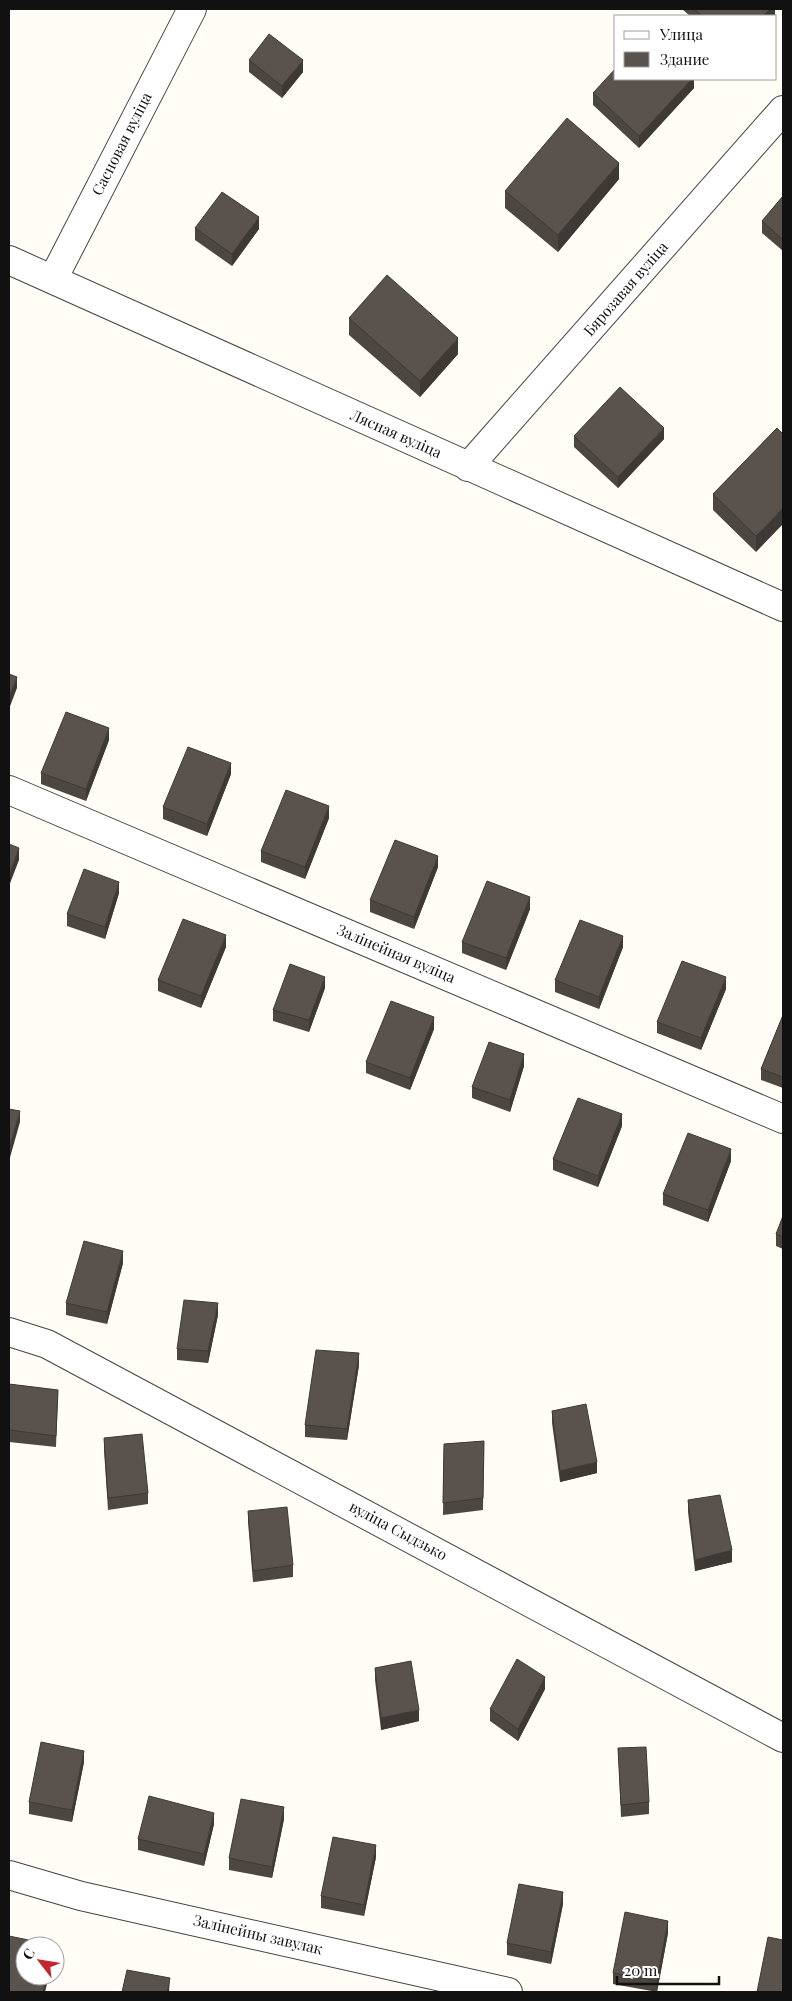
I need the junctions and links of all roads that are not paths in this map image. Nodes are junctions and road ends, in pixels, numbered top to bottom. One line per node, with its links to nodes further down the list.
1 (192, 9): 4 (street, Сасновая вуліца)
2 (783, 110): 5 (street, Бярозавая вуліца)
3 (9, 260): 4 (street, Лясная вуліца)
4 (52, 279): 5 (street, Лясная вуліца)
5 (468, 467): 6 (street, Лясная вуліца)
6 (783, 607)
7 (9, 790): 8 (street, Залінейная вуліца)
8 (783, 1119)
9 (9, 1332): 10 (street, вуліца Сыдзько)
10 (783, 1738)
11 (9, 1875): 12 (street, Залінейны завулак)
12 (508, 1992)

